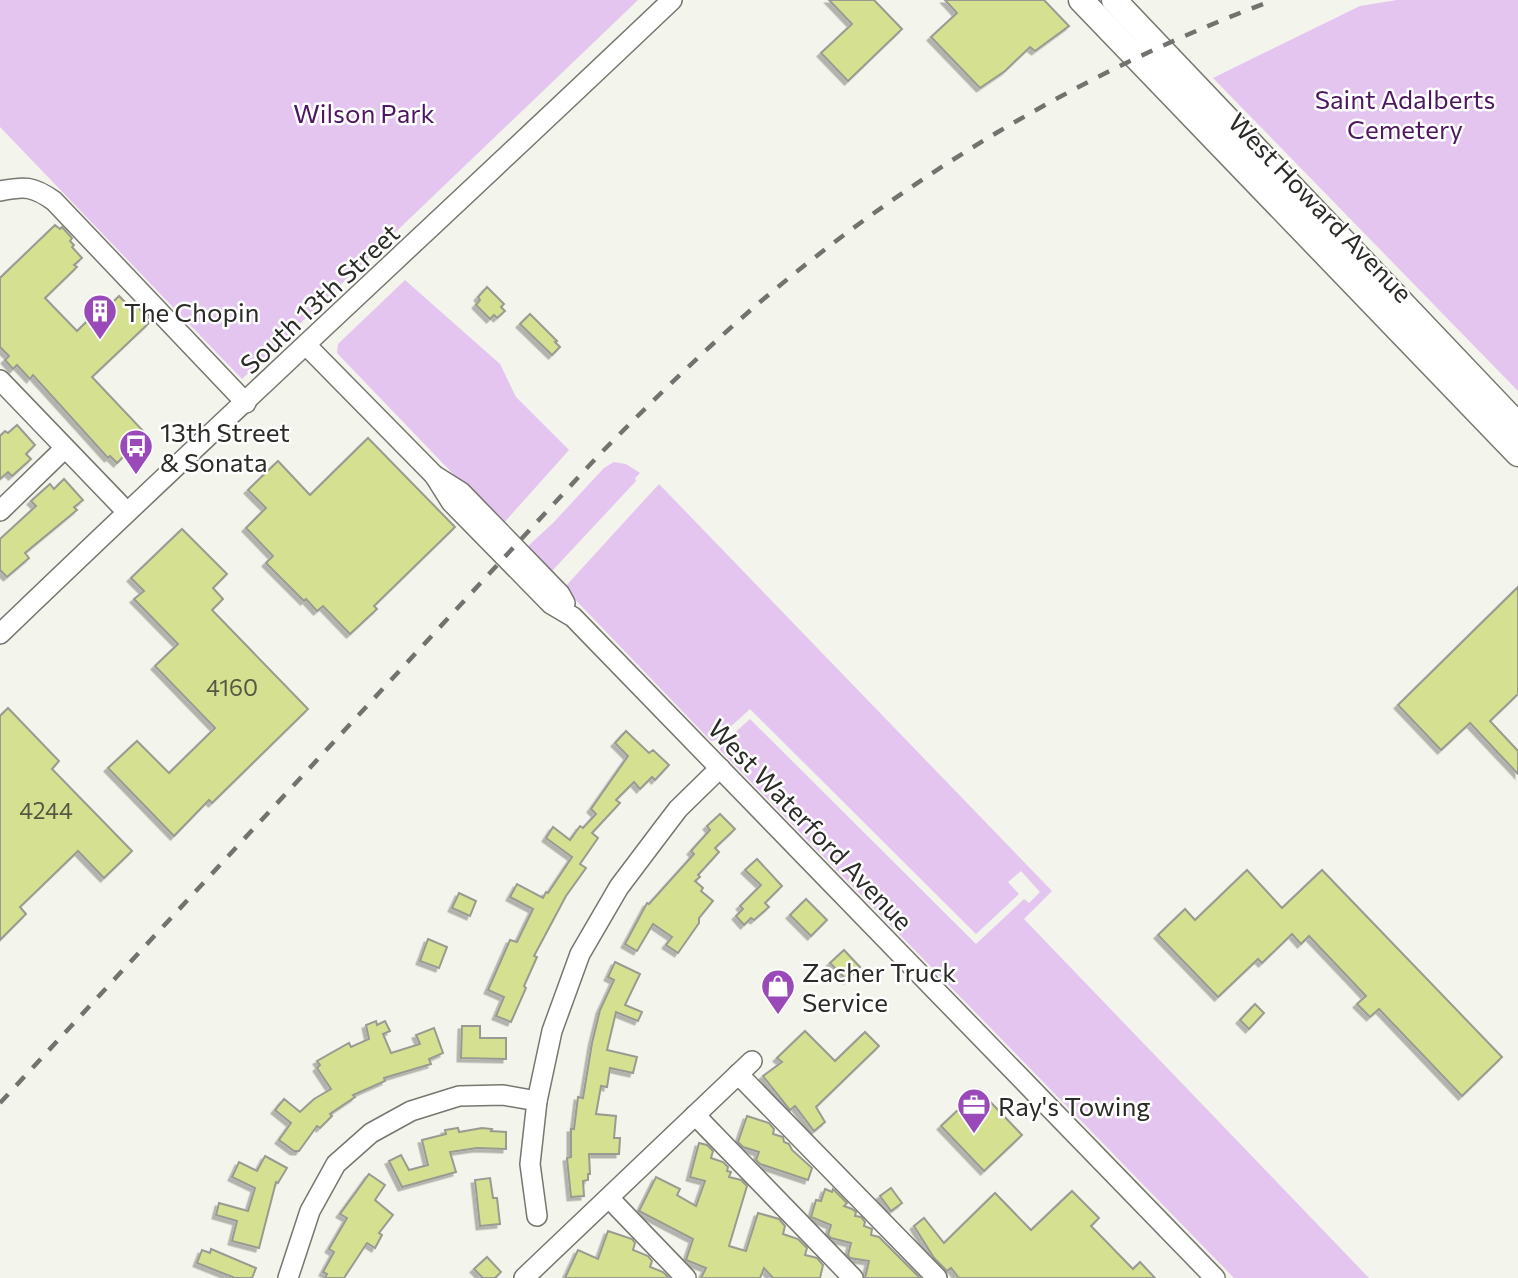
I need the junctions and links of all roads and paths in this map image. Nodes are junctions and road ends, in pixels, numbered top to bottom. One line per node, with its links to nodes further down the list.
1 (673, 0): 5 (street, South 13th Street)
2 (1081, 0): 10 (main road, West Howard Avenue)
3 (1114, 0): 8 (main road, West Howard Avenue)
4 (0, 191): 7 (street)
5 (306, 345): 7 (street, South 13th Street); 14 (street, West Waterford Avenue)
6 (0, 380): 9 (street)
7 (246, 403): 12 (street, South 13th Street)
8 (1518, 425)
9 (65, 448): 11 (street); 12 (street)
10 (1518, 454)
11 (0, 511)
12 (127, 512): 13 (street, South 13th Street)
13 (0, 634)
14 (720, 768): 15 (street); 24 (street, West Waterford Avenue)
15 (537, 1101): 18 (street); 20 (street)
16 (695, 1115): 17 (street); 22 (street); 23 (street)
17 (609, 1198): 19 (street); 21 (street)
18 (537, 1216)
19 (526, 1277)
20 (288, 1278)
21 (686, 1278)
22 (853, 1278)
23 (937, 1278)
24 (1215, 1278)

